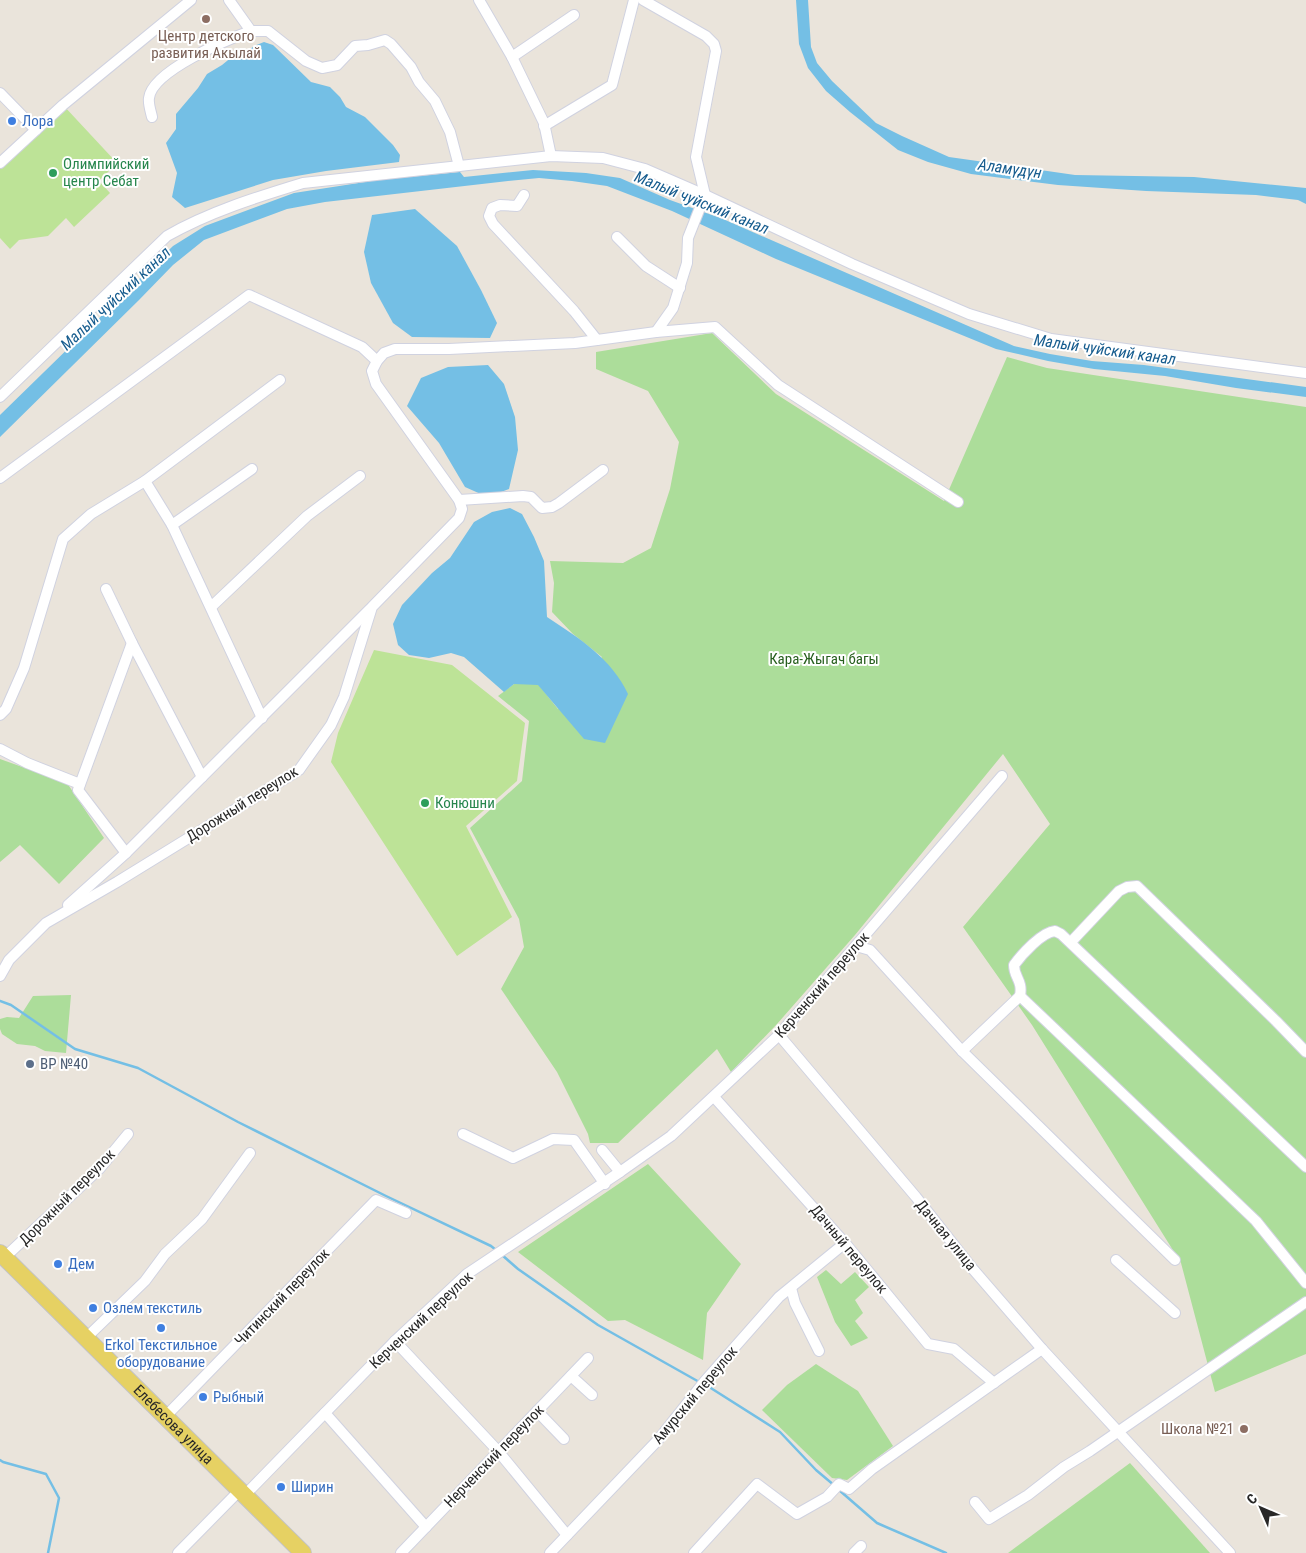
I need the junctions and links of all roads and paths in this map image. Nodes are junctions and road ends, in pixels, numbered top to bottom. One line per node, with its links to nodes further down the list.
1 (191, 0): 12 (street)
2 (229, 0): 7 (street)
3 (479, 0): 8 (street)
4 (634, 0): 11 (street)
5 (643, 0): 17 (street)
6 (574, 15): 8 (street)
7 (251, 31): 10 (street); 15 (street)
8 (512, 57): 11 (street)
9 (0, 93): 12 (street)
10 (152, 118)
11 (544, 126): 13 (street)
12 (36, 130): 14 (street)
13 (551, 156): 15 (street); 17 (street)
14 (0, 163)
15 (459, 166): 25 (street)
16 (524, 195): 21 (street)
17 (703, 200): 19 (street); 23 (street)
18 (617, 237): 19 (street)
19 (680, 288): 20 (street)
20 (656, 332): 21 (street); 32 (street)
21 (597, 340): 22 (street)
22 (377, 361): 29 (street); 31 (street)
23 (1306, 373)
24 (280, 380): 30 (street)
25 (0, 397)
26 (252, 469): 33 (street)
27 (603, 470): 31 (street)
28 (360, 476): 35 (street)
29 (0, 478)
30 (145, 481): 33 (street); 38 (street)
31 (459, 500): 36 (street, Дорожный переулок)
32 (958, 502)
33 (172, 525): 35 (street)
34 (106, 589): 37 (street)
35 (210, 607): 39 (street)
36 (372, 607): 39 (street); 45 (street, Дорожный переулок)
37 (132, 643): 42 (street); 43 (street)
38 (0, 715)
39 (262, 718): 42 (street)
40 (0, 749): 43 (street)
41 (1002, 776): 47 (street, Керченский переулок)
42 (202, 777): 44 (street)
43 (80, 784): 44 (street)
44 (126, 853): 45 (street)
45 (46, 923): 48 (street, Дорожный переулок)
46 (1071, 942): 49 (street); 52 (street); 58 (street)
47 (856, 946): 50 (street, Керченский переулок); 51 (street)
48 (0, 976)
49 (1020, 996): 51 (street); 66 (street)
50 (779, 1035): 53 (street, Керченский переулок); 72 (street, Дачная улица)
51 (962, 1051): 65 (street)
52 (1306, 1052)
53 (714, 1097): 59 (street, Керченский переулок); 62 (street, Дачный переулок)
54 (128, 1134): 63 (street, Дорожный переулок)
55 (463, 1134): 60 (street)
56 (602, 1150): 59 (street)
57 (250, 1153): 70 (street)
58 (1306, 1167)
59 (620, 1172): 60 (street, Керченский переулок)
60 (605, 1184): 71 (street, Керченский переулок)
61 (406, 1213): 80 (street, Читинский переулок)
62 (845, 1243): 67 (street, Амурский переулок); 76 (street, Дачный переулок)
63 (2, 1256): 70 (main road, Елебесова улица)
64 (1116, 1260): 69 (street)
65 (1175, 1260)
66 (1306, 1283)
67 (791, 1288): 73 (street); 87 (street, Амурский переулок)
68 (1306, 1302): 81 (street)
69 (1175, 1313)
70 (86, 1338): 80 (main road, Елебесова улица)
71 (394, 1341): 79 (street, Керченский переулок); 83 (street)
72 (1042, 1349): 76 (street); 81 (street, Дачная улица)
73 (819, 1351)
74 (588, 1358): 75 (street, Нерченский переулок)
75 (571, 1376): 77 (street); 78 (street, Нерченский переулок)
76 (994, 1383): 92 (street)
77 (592, 1396)
78 (537, 1412): 82 (street); 83 (street, Нерченский переулок)
79 (325, 1413): 84 (street, Керченский переулок); 86 (street)
80 (166, 1417): 84 (main road, Елебесова улица)
81 (1117, 1431): 85 (street); 93 (street, Дачная улица)
82 (564, 1439)
83 (498, 1451): 86 (street, Нерченский переулок); 87 (street)
84 (242, 1493): 88 (street, Керченский переулок); 89 (main road, Елебесова улица)
85 (975, 1502)
86 (426, 1527): 90 (street, Нерченский переулок)
87 (567, 1535): 91 (street, Амурский переулок)
88 (178, 1553)
89 (303, 1553)
90 (401, 1553)
91 (550, 1553)
92 (694, 1553)
93 (1230, 1553)

